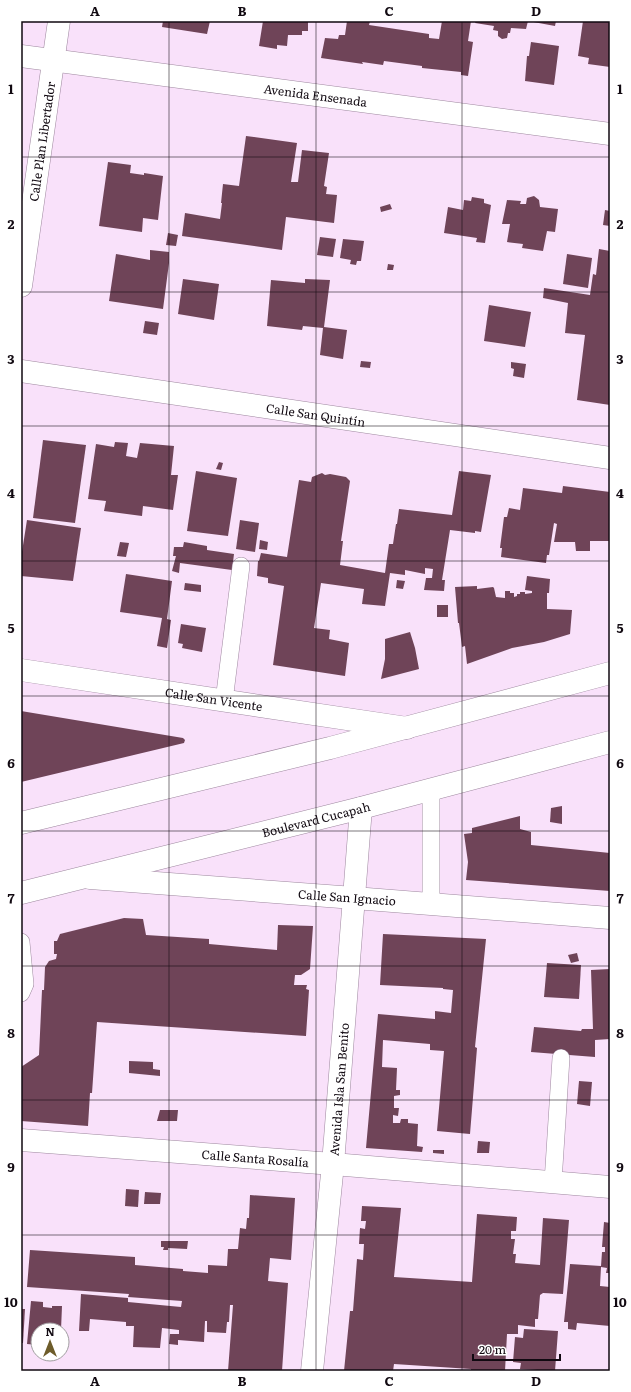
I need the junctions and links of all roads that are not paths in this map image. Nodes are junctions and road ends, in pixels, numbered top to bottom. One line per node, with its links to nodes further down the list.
1 (59, 21): 3 (street, Calle Plan Libertador)
2 (21, 56): 3 (street, Avenida Ensenada)
3 (53, 60): 4 (street, Avenida Ensenada); 5 (street, Calle Plan Libertador)
4 (610, 134)
5 (21, 286)
6 (21, 371): 7 (street, Calle San Quintín)
7 (610, 458)
8 (241, 566): 11 (lane)
9 (21, 670): 11 (street, Calle San Vicente)
10 (610, 673): 12 (street)
11 (224, 700): 12 (street, Calle San Vicente)
12 (407, 728): 16 (street)
13 (610, 742): 14 (street, Boulevard Cucapah)
14 (431, 789): 15 (street, Boulevard Cucapah); 20 (lane)
15 (361, 808): 17 (street, Boulevard Cucapah); 19 (street, Avenida Isla San Benito)
16 (21, 823)
17 (84, 877): 18 (street, Boulevard Cucapah); 19 (street, Calle San Ignacio)
18 (21, 893)
19 (354, 898): 20 (street, Calle San Ignacio); 26 (street, Avenida Isla San Benito)
20 (431, 904): 21 (street, Calle San Ignacio)
21 (610, 918)
22 (21, 942): 23 (lane)
23 (21, 993)
24 (561, 1058): 27 (lane)
25 (21, 1140): 26 (street, Calle Santa Rosalía)
26 (334, 1164): 27 (street, Calle Santa Rosalía); 29 (street, Avenida Isla San Benito)
27 (553, 1182): 28 (street, Calle Santa Rosalía)
28 (610, 1187)
29 (312, 1371)

